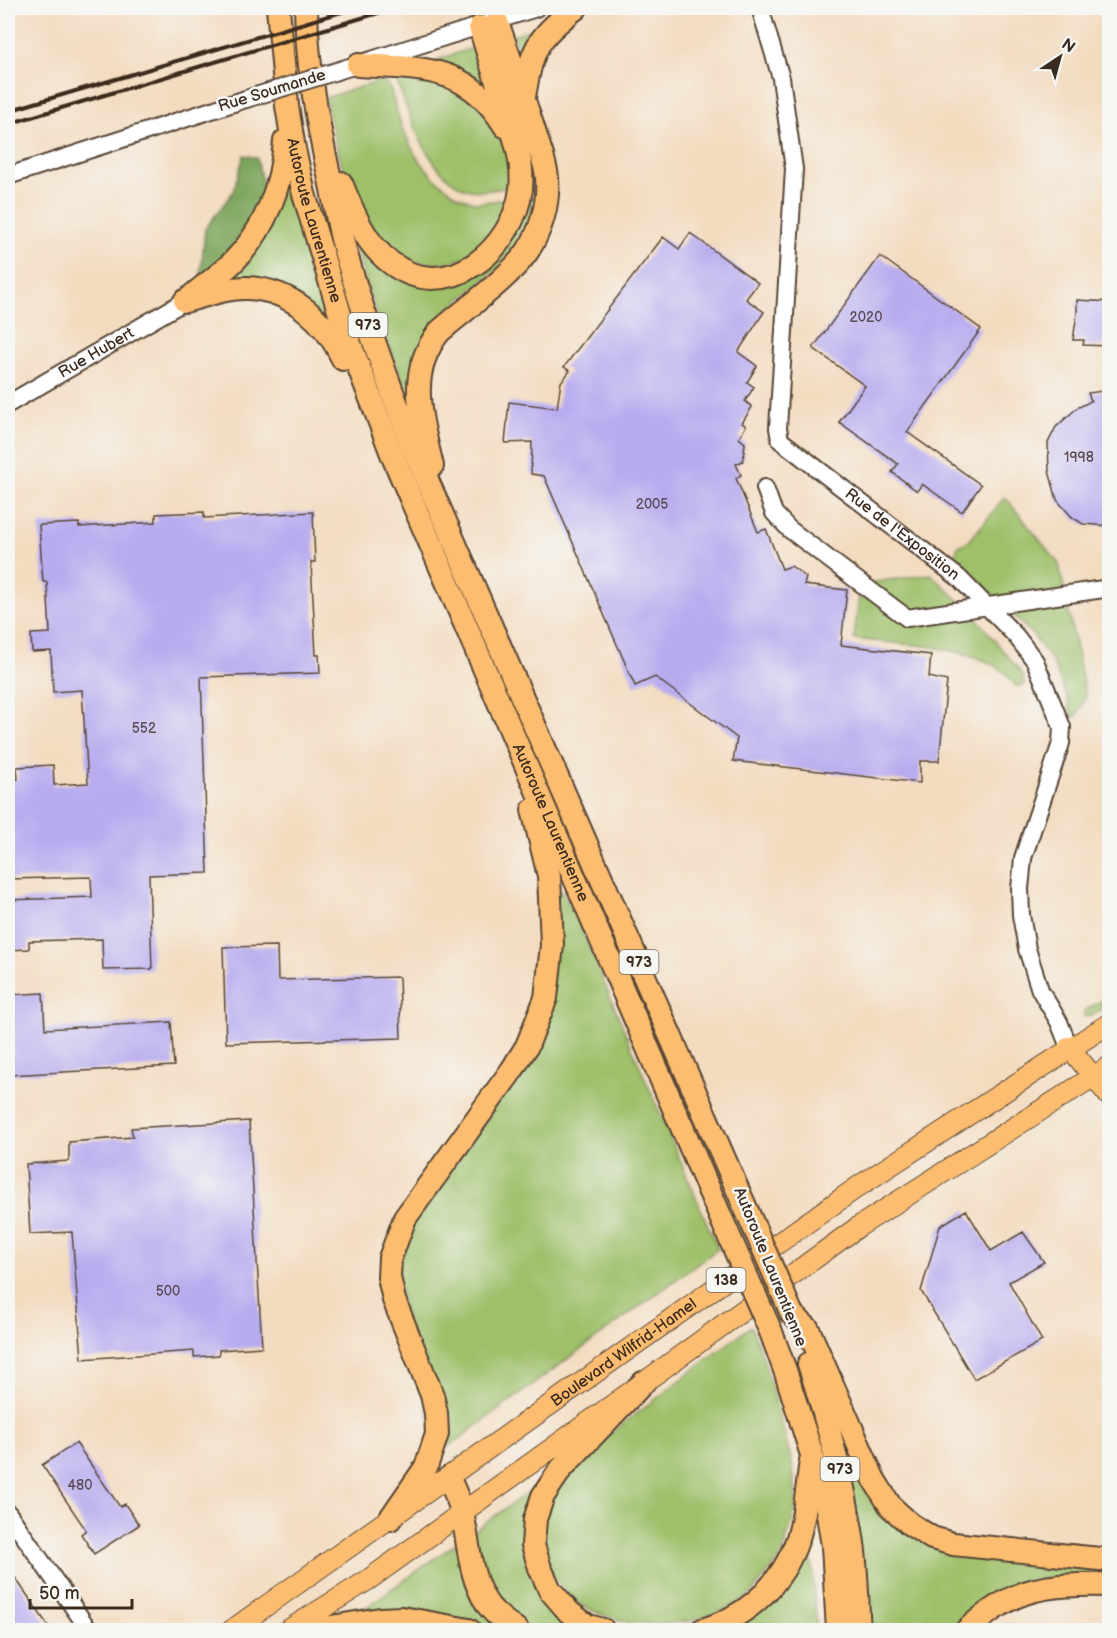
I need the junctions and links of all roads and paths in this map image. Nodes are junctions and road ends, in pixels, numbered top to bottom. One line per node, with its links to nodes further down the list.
1 (278, 8): 9 (highway, Autoroute Laurentienne / 973)
2 (306, 8): 10 (highway, Autoroute Laurentienne / 973)
3 (536, 8): 6 (street, Rue Soumande)
4 (576, 8): 8 (highway)
5 (760, 8): 19 (street, Rue de l'Exposition)
6 (488, 24): 7 (street, Rue Soumande); 8 (highway); 11 (highway)
7 (358, 64): 11 (highway); 12 (street, Rue Soumande, bridge)
8 (524, 99): 17 (highway)
9 (287, 106): 13 (highway); 15 (highway, Autoroute Laurentienne / 973)
10 (317, 123): 11 (highway); 17 (highway, Autoroute Laurentienne / 973)
11 (518, 147)
12 (8, 176)
13 (185, 301): 14 (street, Rue Hubert); 15 (highway)
14 (8, 404)
15 (372, 404): 20 (highway, Autoroute Laurentienne / 973)
16 (765, 488): 19 (street)
17 (445, 520): 26 (highway, Autoroute Laurentienne / 973, bridge)
18 (1110, 588): 19 (street)
19 (988, 607): 22 (street, Rue de l'Exposition)
20 (517, 747): 28 (highway, Autoroute Laurentienne / 973, bridge); 32 (highway)
21 (1110, 1023): 22 (main road, Boulevard Wilfrid-Hamel / 138)
22 (1069, 1047): 24 (main road); 29 (main road, Boulevard Wilfrid-Hamel / 138)
23 (1110, 1066): 24 (main road, Boulevard Wilfrid-Hamel / 138)
24 (1092, 1077): 25 (main road); 27 (main road, Boulevard Wilfrid-Hamel / 138)
25 (1110, 1097)
26 (792, 1314): 34 (highway); 46 (highway, Autoroute Laurentienne / 973)
27 (643, 1383): 30 (main road, Boulevard Wilfrid-Hamel / 138); 43 (highway)
28 (812, 1453): 44 (highway); 45 (highway, Autoroute Laurentienne / 973)
29 (449, 1478): 30 (highway); 32 (main road, Boulevard Wilfrid-Hamel / 138)
30 (462, 1512): 39 (main road, Boulevard Wilfrid-Hamel / 138); 42 (highway)
31 (8, 1513): 37 (street)
32 (390, 1519): 38 (main road, Boulevard Wilfrid-Hamel / 138)
33 (1110, 1546): 34 (highway)
34 (1061, 1555): 35 (highway)
35 (1110, 1560)
36 (1110, 1585): 47 (highway)
37 (89, 1630)
38 (232, 1630)
39 (288, 1630)
40 (313, 1630): 41 (highway)
41 (469, 1630)
42 (517, 1630)
43 (603, 1630)
44 (702, 1630)
45 (838, 1630)
46 (859, 1630)
47 (967, 1630)

